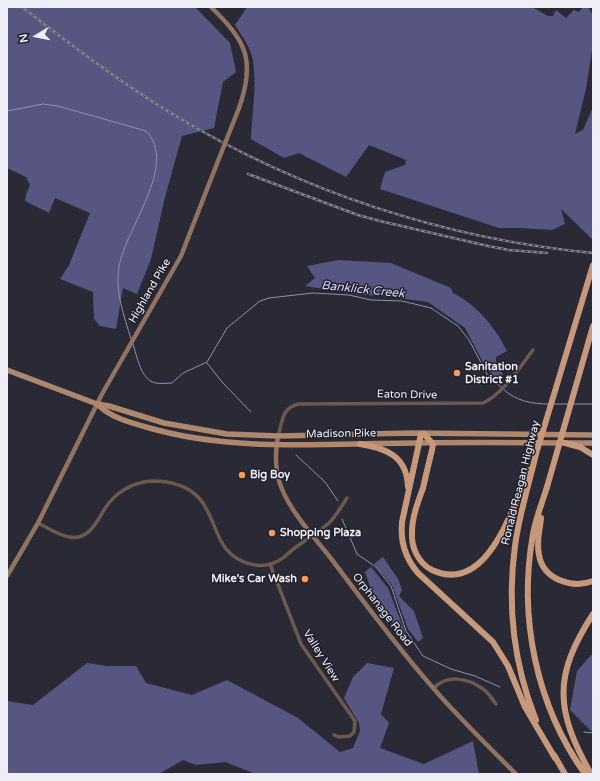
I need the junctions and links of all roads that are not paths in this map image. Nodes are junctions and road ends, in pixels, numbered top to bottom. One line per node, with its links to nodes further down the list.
1 (211, 7): 6 (main road, Highland Pike, bridge)
2 (593, 265): 17 (highway, Ronald Reagan Highway, bridge)
3 (593, 326): 20 (highway, bridge)
4 (533, 350): 9 (street, Eaton Drive)
5 (7, 370): 6 (main road, Madison Pike)
6 (97, 404): 9 (main road, Madison Pike); 15 (main road, Madison Pike); 21 (main road, Highland Pike)
7 (423, 434): 8 (main road, Madison Pike); 9 (main road, Madison Pike); 10 (highway); 14 (highway)
8 (593, 435)
9 (278, 436): 15 (main road, Orphanage Road)
10 (420, 443): 13 (main road, Madison Pike); 14 (main road, Madison Pike); 18 (highway)
11 (565, 443): 12 (main road, Madison Pike); 14 (main road, Madison Pike); 16 (highway)
12 (593, 443)
13 (360, 444): 15 (main road, Madison Pike); 18 (highway)
14 (432, 444): 17 (highway)
15 (276, 445): 22 (main road, Orphanage Road)
16 (593, 455)
17 (524, 491): 30 (highway, Ronald Reagan Highway)
18 (408, 494): 30 (highway)
19 (347, 498): 22 (street)
20 (542, 505): 25 (highway); 33 (highway)
21 (38, 523): 23 (street); 24 (main road, Highland Pike)
22 (312, 534): 23 (street); 27 (main road, Orphanage Road)
23 (270, 564): 29 (street, Valley View)
24 (7, 576)
25 (593, 581)
26 (593, 614): 34 (highway)
27 (434, 688): 28 (street); 31 (main road, Orphanage Road)
28 (496, 704)
29 (334, 735)
30 (555, 758): 32 (highway, Ronald Reagan Highway)
31 (516, 774)
32 (565, 774)
33 (585, 774)
34 (591, 774)

